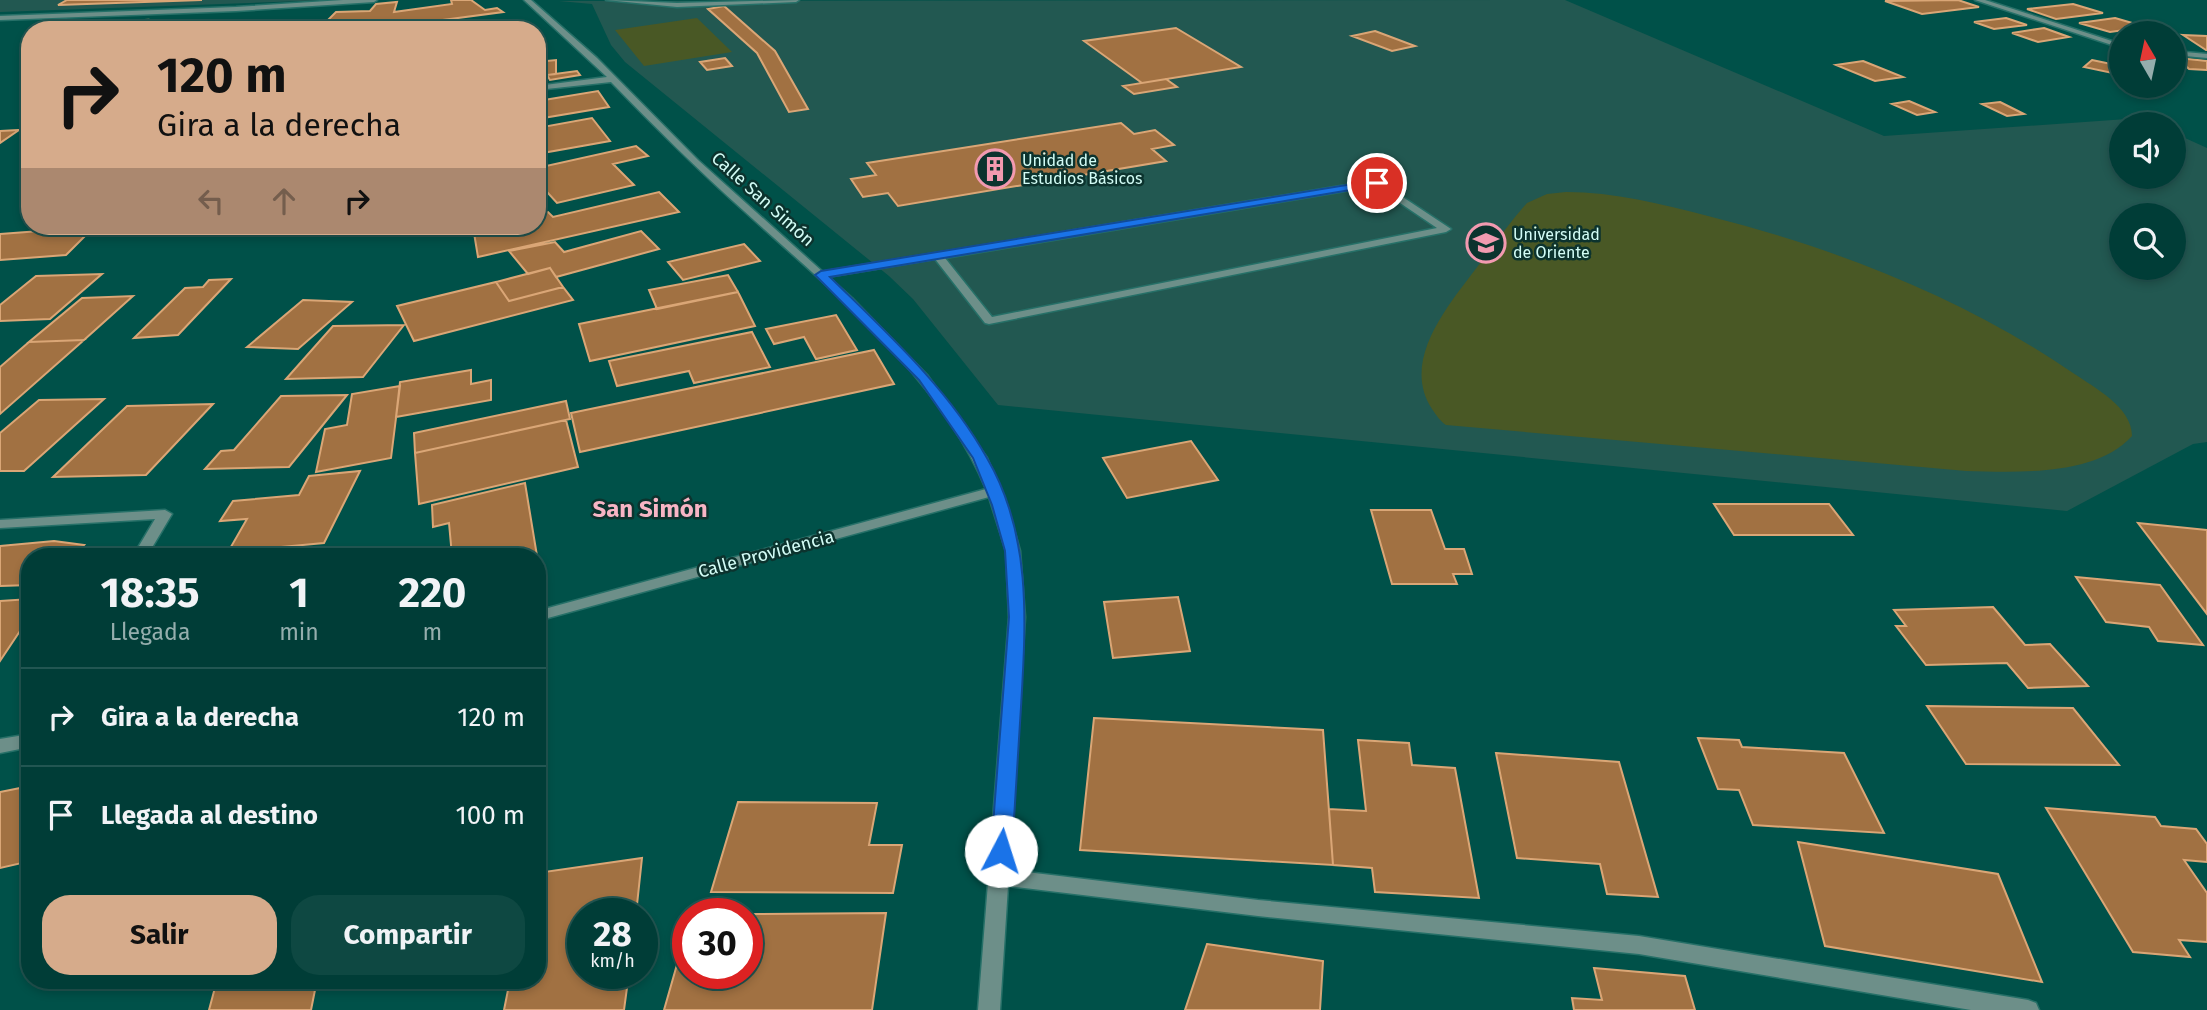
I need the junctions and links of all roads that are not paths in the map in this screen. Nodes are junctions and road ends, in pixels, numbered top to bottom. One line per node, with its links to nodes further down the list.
1 (374, 0): 6 (street)
2 (527, 0): 10 (street, Calle San Simón)
3 (610, 0): 4 (street)
4 (796, 0)
5 (1978, 0): 7 (street)
6 (0, 18)
7 (2109, 42)
8 (2186, 54): 9 (street)
9 (2207, 56)
10 (613, 79): 11 (street); 13 (street, Calle San Simón)
11 (546, 87)
12 (937, 255): 12 (street); 13 (street)
13 (821, 275): 14 (street, Calle San Simón)
14 (994, 491): 17 (street, Calle Providencia); 20 (street, Calle San Simón)
15 (0, 524): 16 (street)
16 (145, 548)
17 (546, 614)
18 (21, 742): 19 (street)
19 (0, 746)
20 (999, 877): 21 (street, Calle San Simón); 22 (street)
21 (989, 1010)
22 (2028, 1010)

